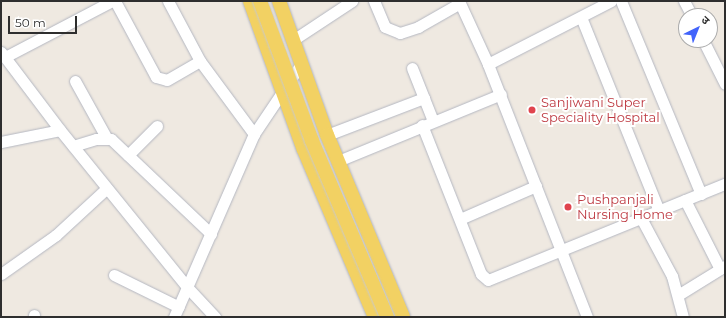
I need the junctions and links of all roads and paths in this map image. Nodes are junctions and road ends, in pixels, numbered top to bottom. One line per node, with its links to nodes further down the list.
1 (112, 1): 15 (street)
2 (115, 1): 16 (street)
3 (168, 1): 16 (street)
4 (250, 1): 22 (main road)
5 (260, 1): 57 (main road, bridge)
6 (280, 1): 13 (main road)
7 (352, 1): 13 (street)
8 (374, 1): 11 (street)
9 (611, 1): 12 (street)
10 (621, 1): 39 (street)
11 (459, 2): 18 (street)
12 (581, 16): 18 (street); 41 (street)
13 (294, 40): 17 (main road)
14 (707, 48): 21 (street)
15 (3, 54): 28 (street)
16 (200, 61): 29 (street)
17 (301, 64): 22 (street); 30 (main road)
18 (488, 64): 23 (street)
19 (412, 68): 24 (street)
20 (75, 81): 31 (street)
21 (725, 84)
22 (283, 91): 29 (street); 45 (main road)
23 (501, 94): 25 (street); 37 (street)
24 (424, 98): 25 (street); 30 (street)
25 (433, 121): 26 (street)
26 (422, 125): 35 (street); 44 (street)
27 (157, 126): 34 (street)
28 (60, 130): 32 (street); 33 (street)
29 (254, 134): 46 (street)
30 (327, 135): 35 (main road)
31 (106, 137): 33 (street); 34 (street)
32 (1, 142)
33 (73, 146): 38 (street)
34 (128, 155): 46 (street)
35 (338, 161): 43 (main road)
36 (725, 184): 39 (street)
37 (536, 186): 44 (street); 47 (street)
38 (107, 188): 49 (street); 51 (street)
39 (701, 194): 40 (street)
40 (685, 200): 41 (street); 48 (street)
41 (658, 211): 42 (street)
42 (641, 218): 47 (street); 52 (street)
43 (362, 219): 45 (main road); 58 (main road)
44 (460, 219): 47 (street)
45 (339, 231): 56 (main road)
46 (210, 234): 51 (street)
47 (561, 250): 59 (street)
48 (722, 268): 52 (street)
49 (1, 274)
50 (114, 275): 53 (street)
51 (188, 288): 53 (street); 55 (street)
52 (678, 295): 54 (street)
53 (176, 312)
54 (680, 316)
55 (215, 317)
56 (375, 317)
57 (387, 317)
58 (403, 317)
59 (587, 317)

